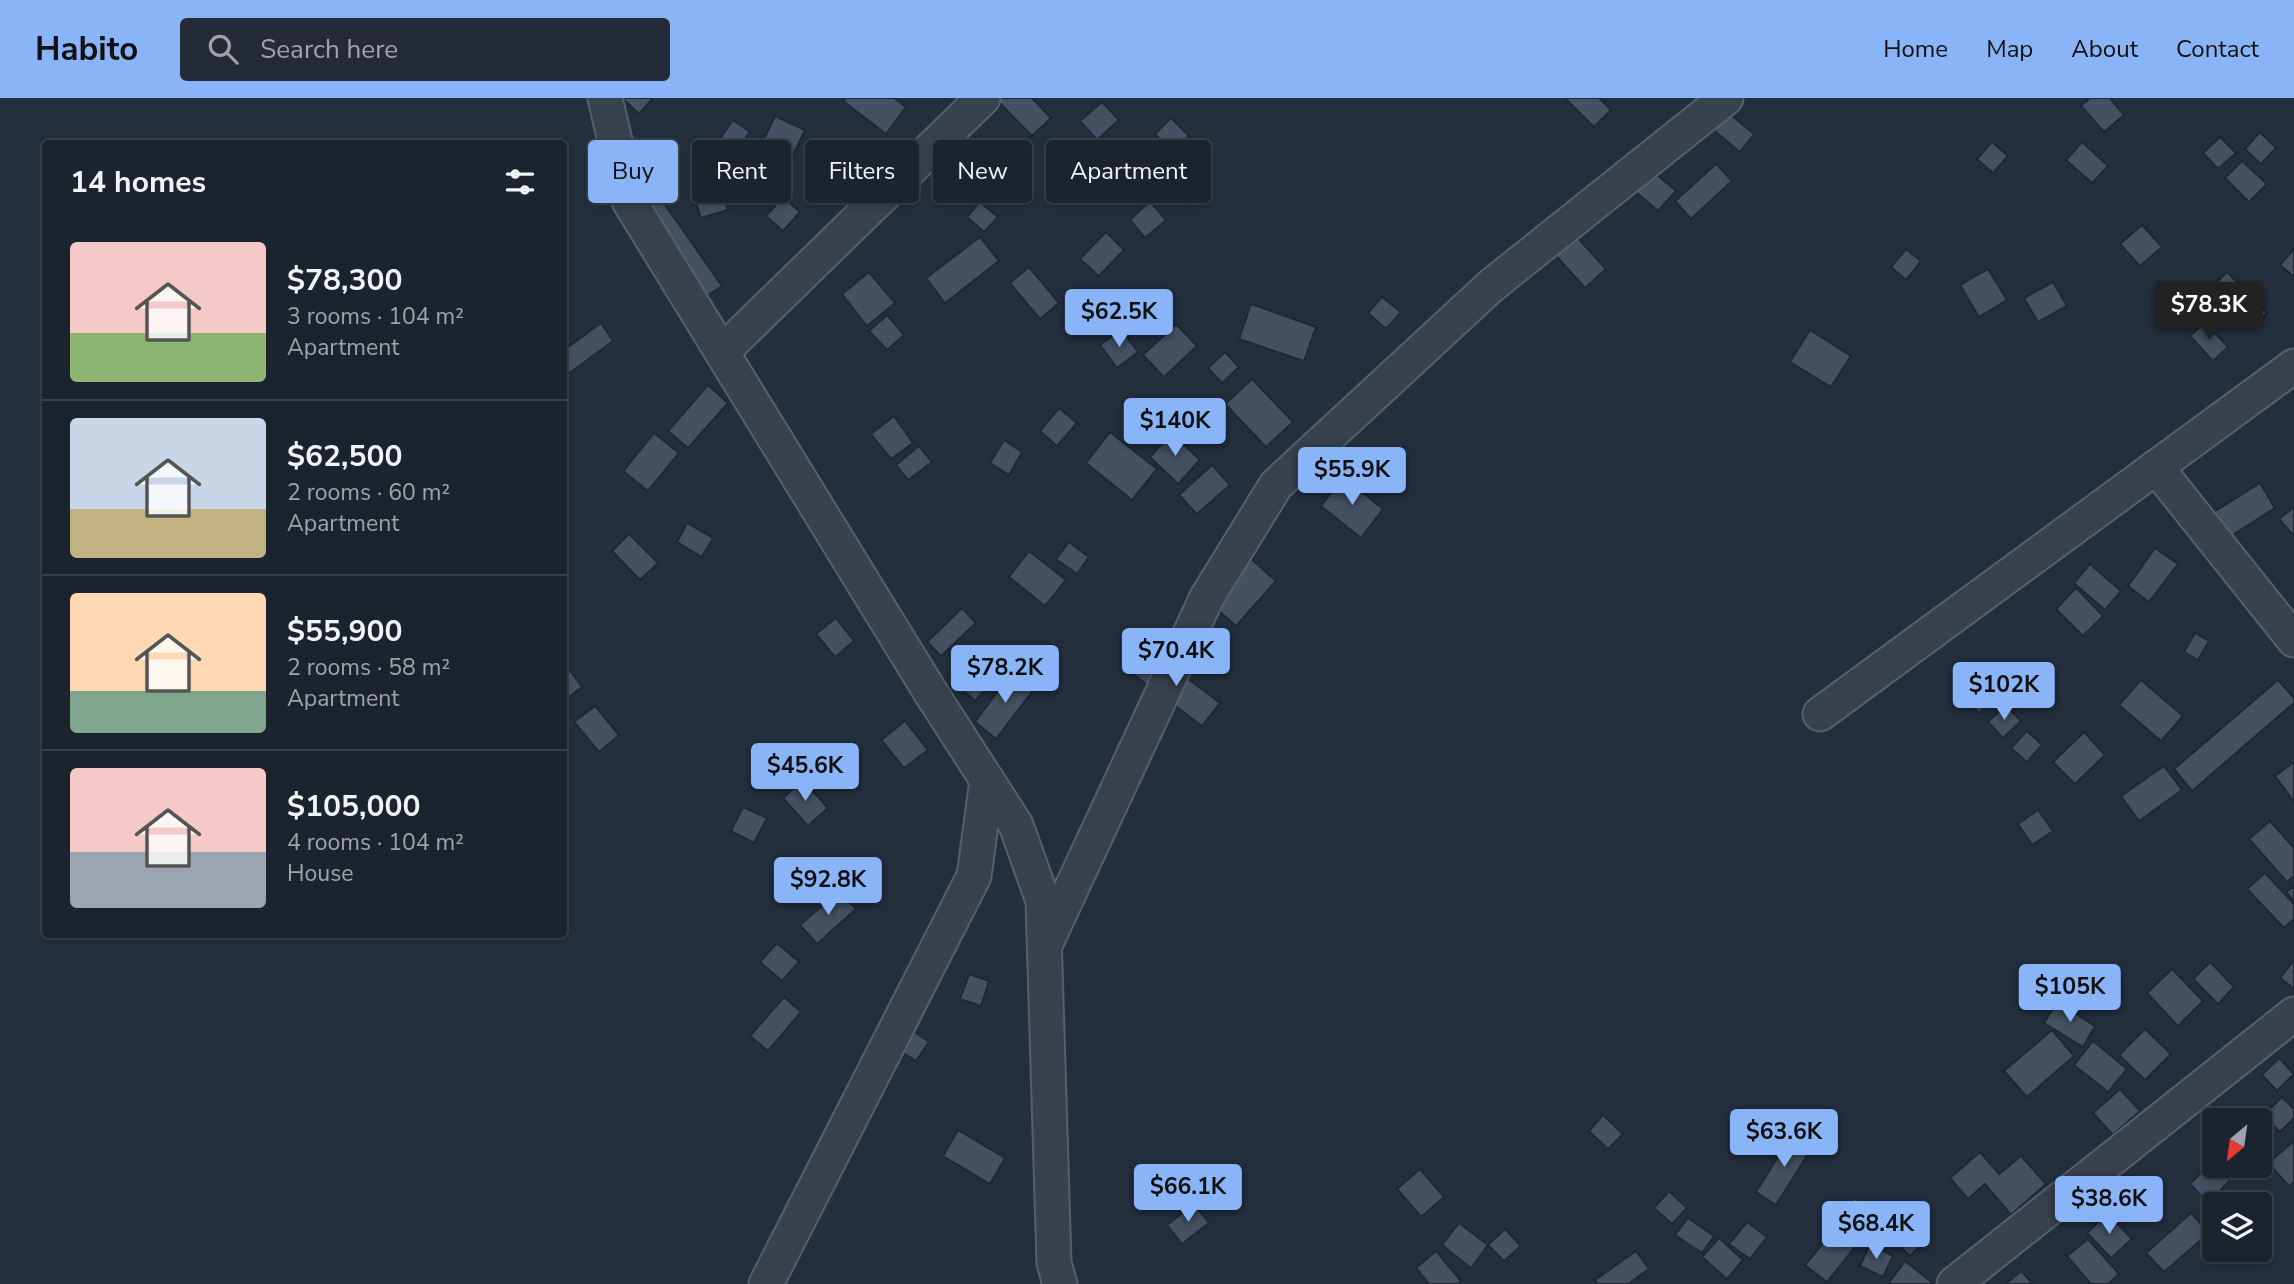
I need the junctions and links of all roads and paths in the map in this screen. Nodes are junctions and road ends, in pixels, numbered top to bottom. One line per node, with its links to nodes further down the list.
1 (605, 98): 4 (street)
2 (984, 98): 4 (street)
3 (1726, 98): 10 (street)
4 (722, 352): 9 (street)
5 (2294, 366): 6 (street)
6 (2156, 467): 7 (street); 8 (street)
7 (2294, 640)
8 (1820, 714)
9 (987, 780): 10 (street); 12 (street)
10 (1044, 950): 13 (street)
11 (2294, 1014): 14 (street)
12 (766, 1284)
13 (1060, 1284)
14 (1954, 1284)

